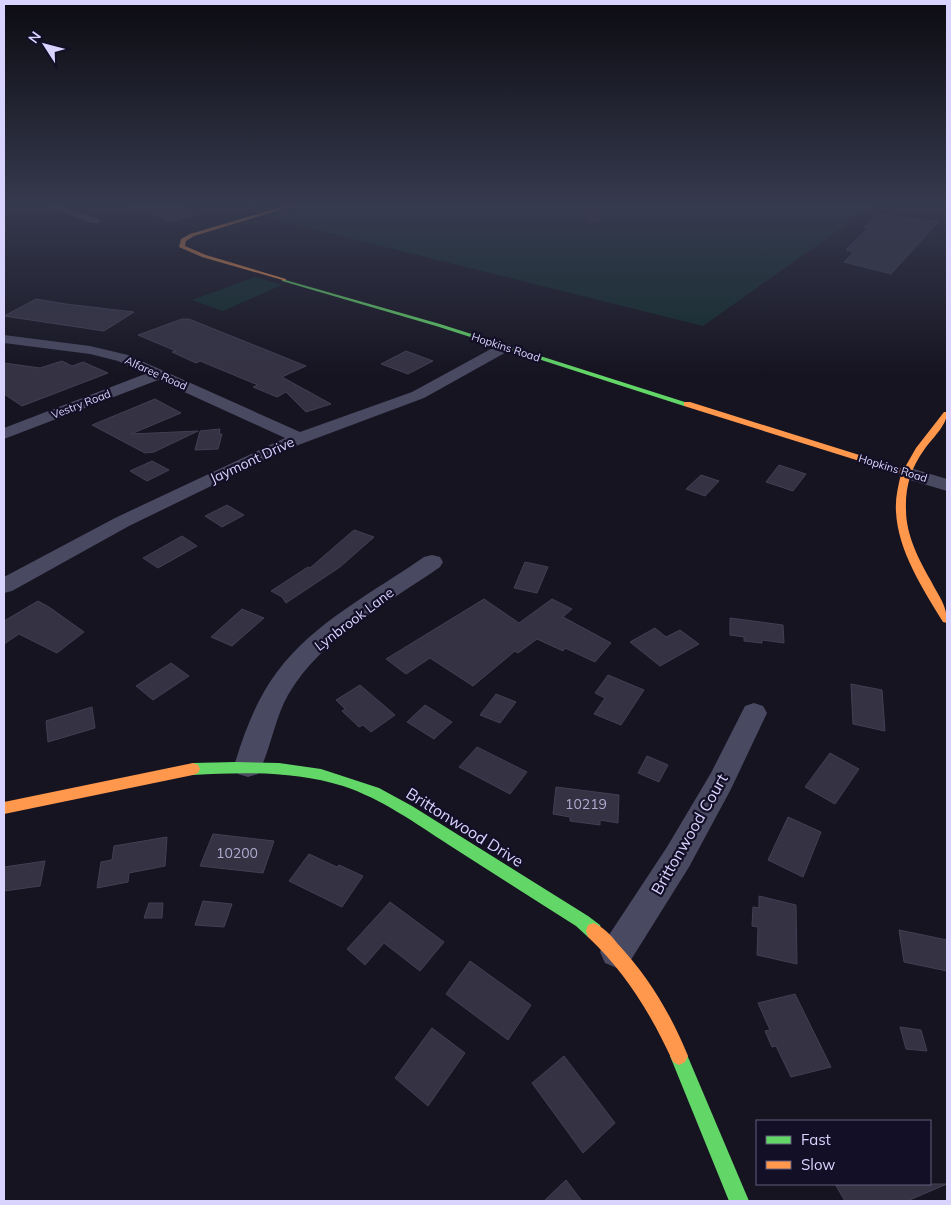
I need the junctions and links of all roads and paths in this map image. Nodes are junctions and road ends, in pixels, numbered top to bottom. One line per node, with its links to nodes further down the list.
1 (221, 261): 3 (main road, Hopkins Road)
2 (4, 339): 4 (street, Alfaree Road)
3 (505, 347): 7 (street, Jaymont Drive); 8 (main road, Hopkins Road)
4 (159, 374): 6 (street, Vestry Road); 7 (street, Alfaree Road)
5 (947, 414): 8 (main road)
6 (4, 434)
7 (299, 438): 11 (street, Jaymont Drive)
8 (907, 473): 9 (street, Hopkins Road); 12 (main road)
9 (947, 485)
10 (432, 562): 14 (street, Lynbrook Lane)
11 (4, 586)
12 (947, 619)
13 (754, 713): 16 (street, Brittonwood Court)
14 (248, 766): 15 (main road, Brittonwood Drive); 16 (main road, Brittonwood Drive)
15 (4, 808)
16 (617, 952): 17 (main road, Brittonwood Drive)
17 (738, 1201)

